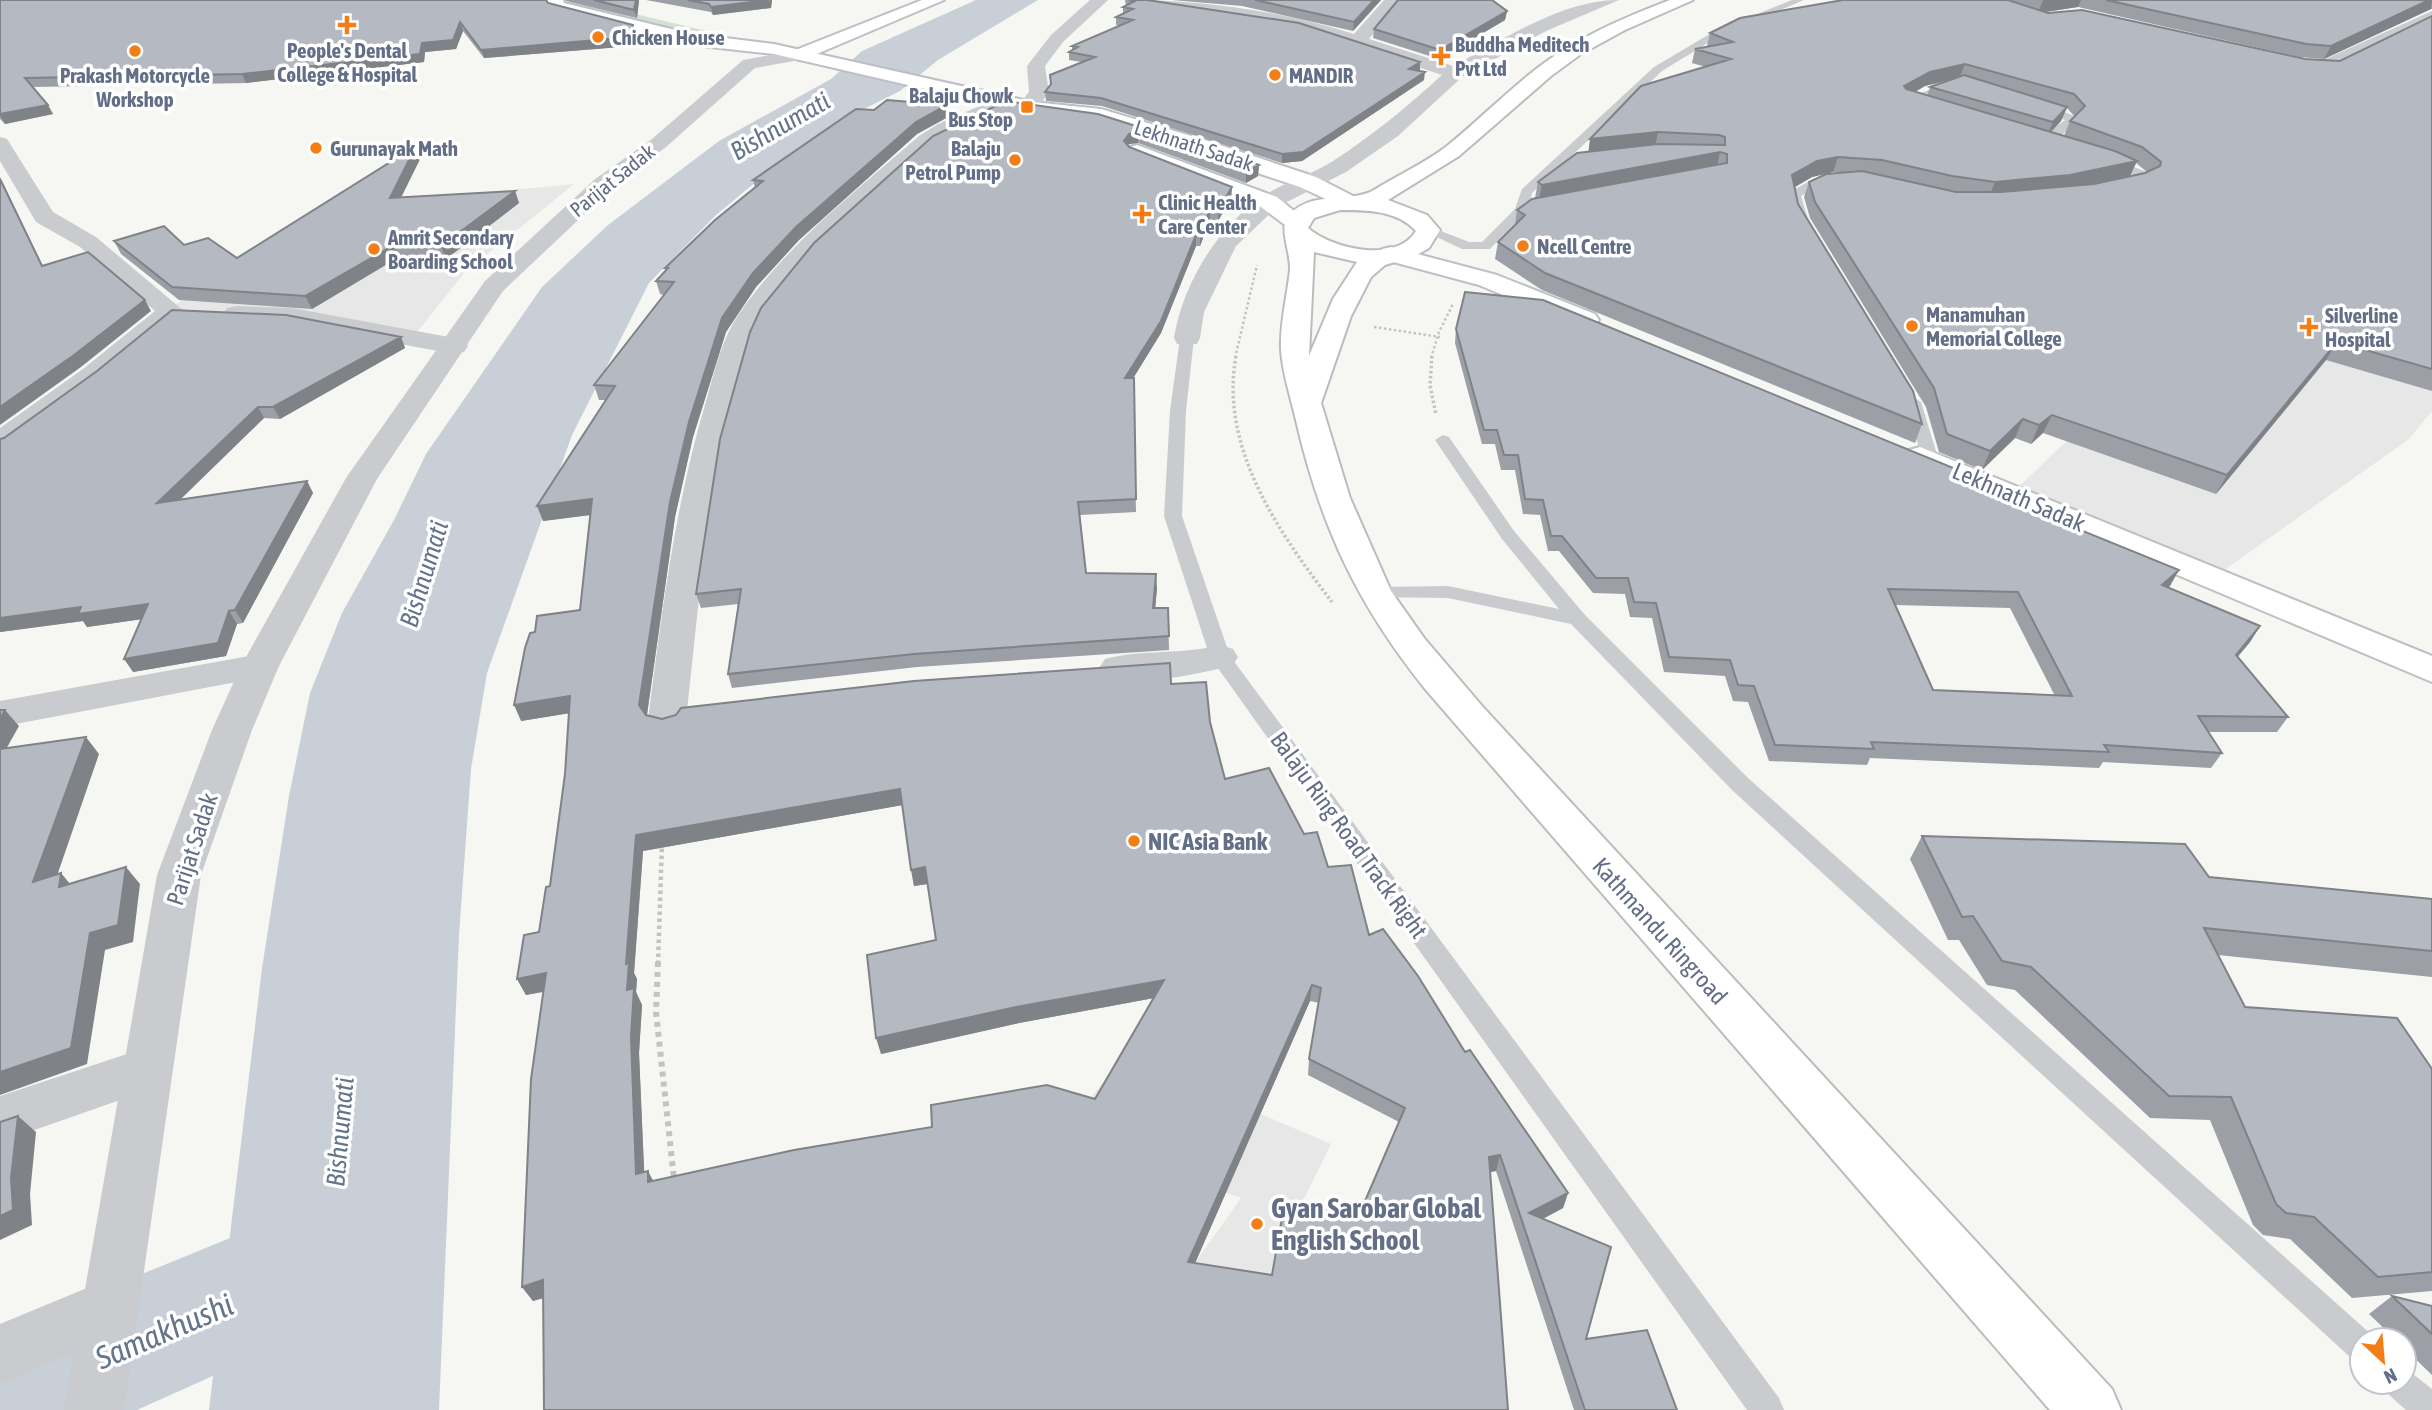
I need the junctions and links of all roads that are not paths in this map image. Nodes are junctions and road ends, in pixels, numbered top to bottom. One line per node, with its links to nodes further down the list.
1 (555, 0): 14 (main road)
2 (601, 0): 10 (main road)
3 (936, 0): 14 (main road)
4 (1100, 0): 19 (street)
5 (1135, 0): 13 (street)
6 (1393, 0): 13 (street)
7 (1611, 0): 16 (street, Balaju Ring Road Track Right)
8 (1685, 0): 25 (main road)
9 (1800, 0): 28 (lane)
10 (625, 5)
11 (2432, 16): 15 (street)
12 (704, 24): 14 (main road)
13 (1359, 40): 16 (street)
14 (787, 52): 19 (main road, Lekhnath Sadak); 44 (street, Parijat Sadak)
15 (2299, 65)
16 (1455, 73): 30 (street, Balaju Ring Road Track Right)
17 (1972, 85): 20 (lane)
18 (2026, 101): 22 (lane)
19 (1021, 106): 21 (main road, Lekhnath Sadak); 30 (main road, Lekhnath Sadak); 57 (street)
20 (1931, 110)
21 (1093, 136)
22 (2043, 141)
23 (0, 143): 41 (street)
24 (1117, 144): 32 (main road, Lekhnath Sadak)
25 (1452, 152): 33 (main road); 37 (main road)
26 (2101, 158): 31 (lane)
27 (1583, 160): 28 (lane)
28 (1556, 163): 35 (lane)
29 (1841, 179): 38 (lane)
30 (1308, 182): 32 (street, Balaju Ring Road Track Right); 33 (main road, Lekhnath Sadak)
31 (2116, 188)
32 (1269, 202): 36 (main road, Lekhnath Sadak); 43 (street, Balaju Ring Road Track Right)
33 (1359, 203): 36 (main road); 37 (main road)
34 (1547, 206): 35 (lane)
35 (1521, 210): 37 (lane)
36 (1297, 227): 39 (main road); 46 (main road, Kathmandu Ringroad)
37 (1427, 229): 39 (main road); 40 (main road)
38 (1808, 230)
39 (1389, 254): 40 (main road); 46 (main road)
40 (1488, 279): 42 (main road)
41 (171, 311): 44 (street); 47 (street)
42 (1614, 331)
43 (1187, 338): 53 (lane, Balaju Ring Road Track Right)
44 (454, 346): 54 (street, Parijat Sadak)
45 (1902, 385): 50 (lane)
46 (1307, 403): 51 (main road, Kathmandu Ringroad)
47 (8, 432)
48 (1443, 440): 52 (lane)
49 (1893, 445): 50 (main road, Lekhnath Sadak)
50 (1931, 461): 55 (main road, Lekhnath Sadak)
51 (1376, 593): 52 (lane); 67 (main road, Kathmandu Ringroad)
52 (1578, 619): 62 (lane)
53 (1220, 657): 56 (street); 66 (lane, Balaju Ring Road Track Right)
54 (260, 666): 58 (street); 59 (street, Parijat Sadak)
55 (2432, 670)
56 (1079, 671)
57 (710, 706)
58 (0, 714)
59 (148, 1069): 60 (street); 61 (street, Parijat Sadak)
60 (0, 1119)
61 (110, 1317): 63 (street); 65 (street, Parijat Sadak)
62 (2348, 1334)
63 (0, 1354)
64 (2416, 1396): 68 (lane)
65 (95, 1408)
66 (1767, 1410)
67 (2091, 1410)
68 (2431, 1410)

